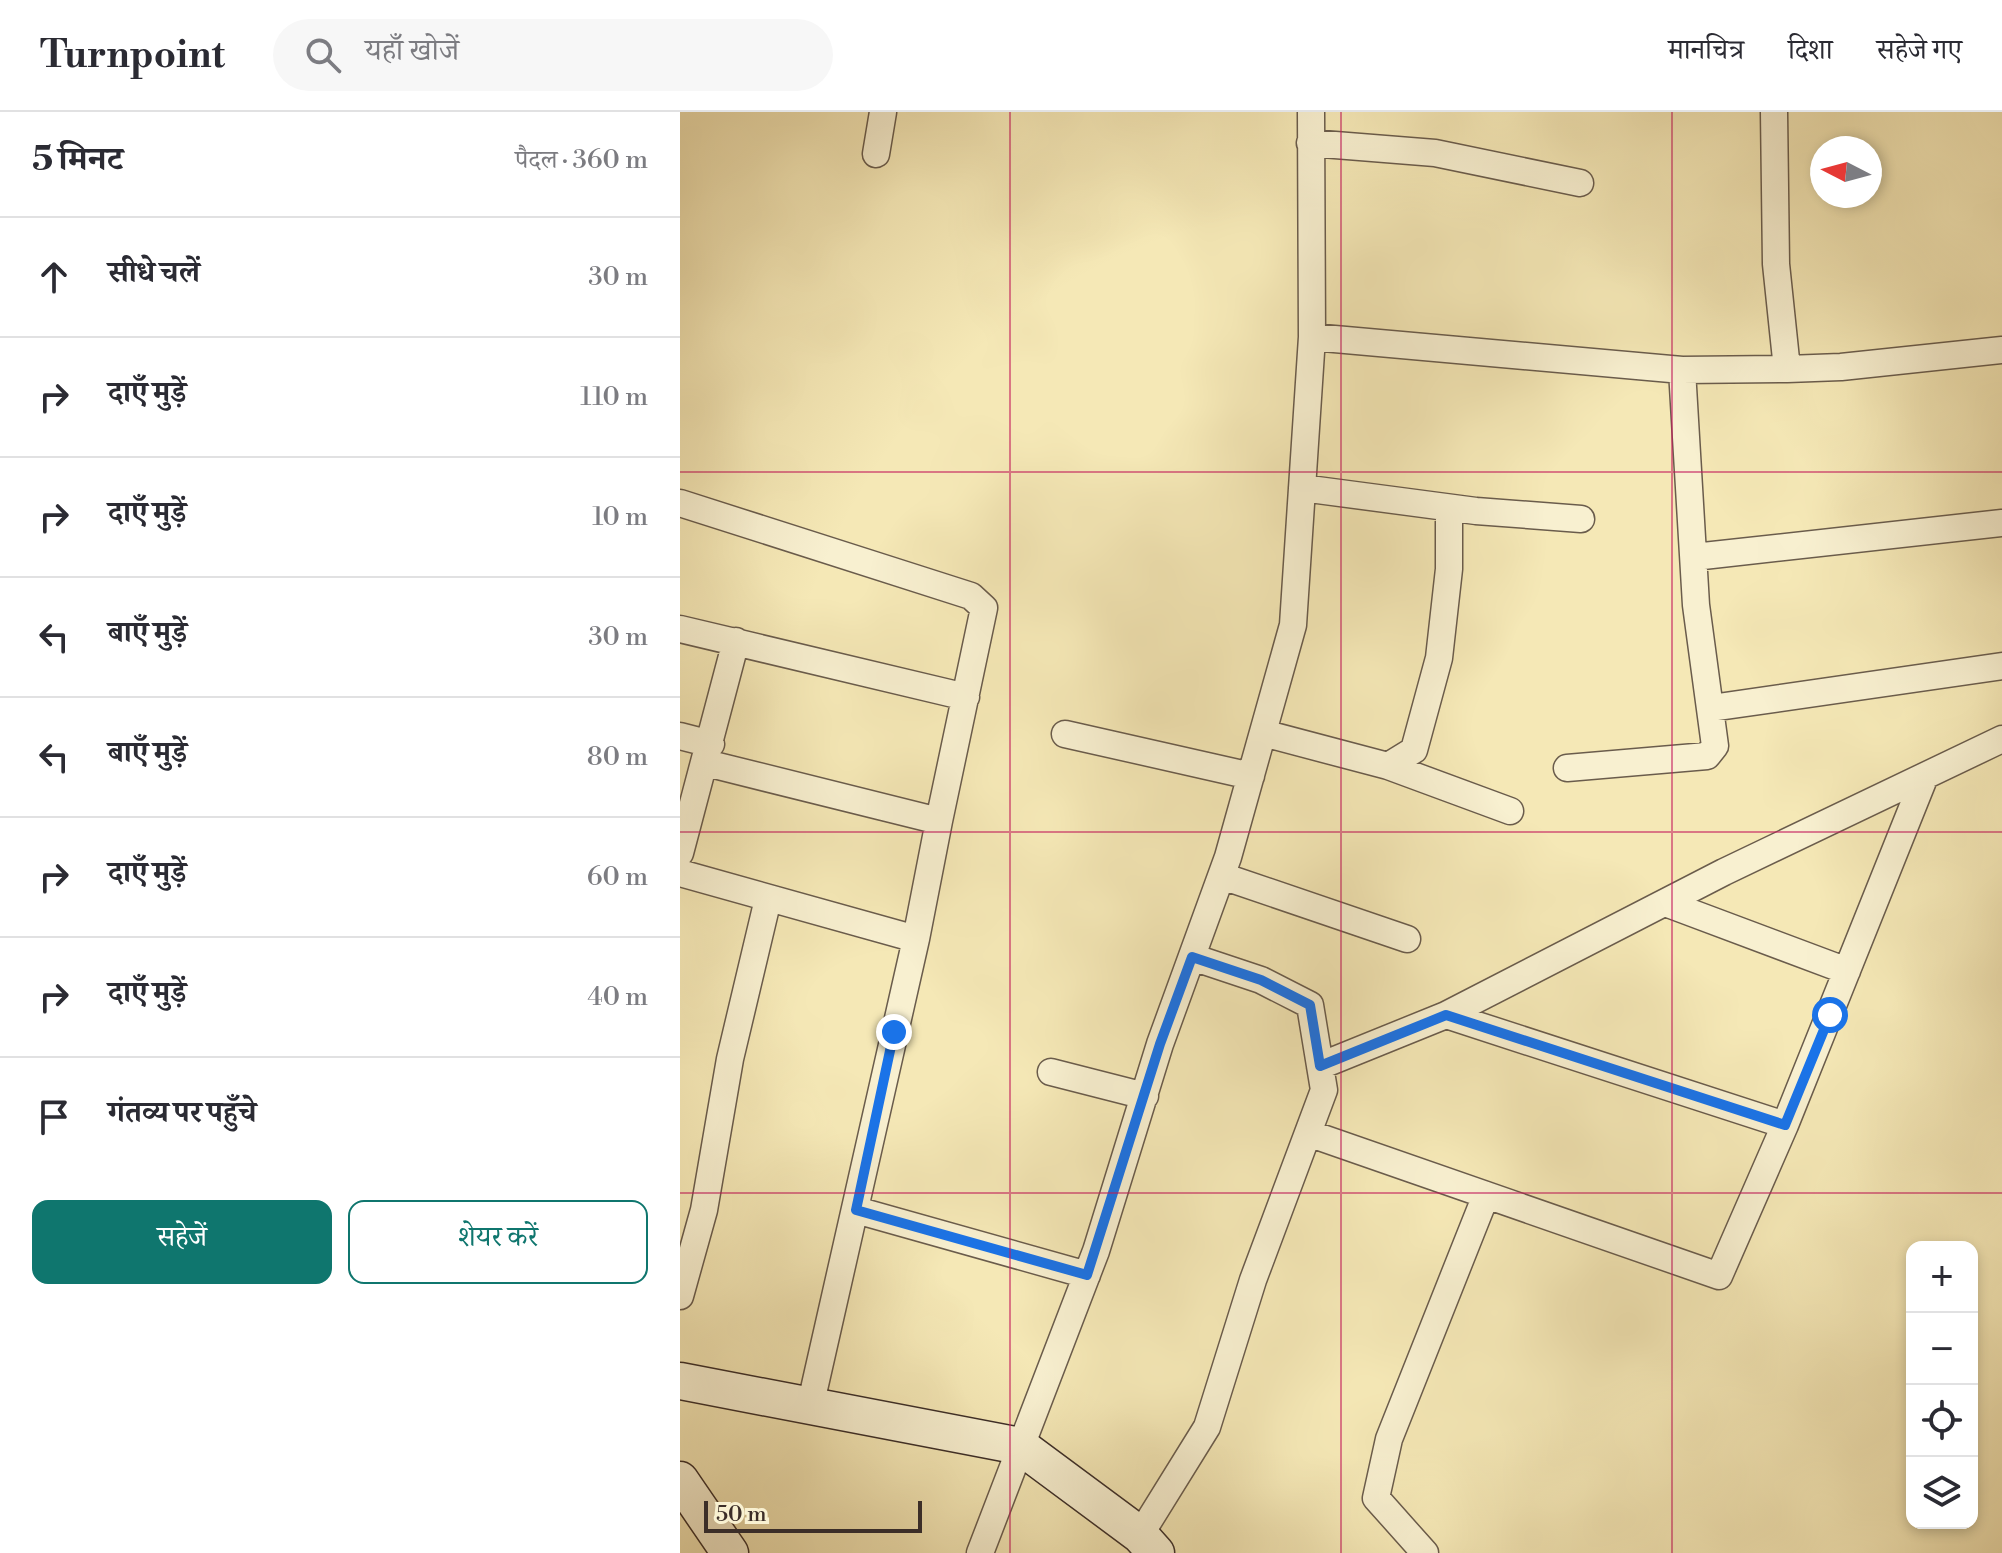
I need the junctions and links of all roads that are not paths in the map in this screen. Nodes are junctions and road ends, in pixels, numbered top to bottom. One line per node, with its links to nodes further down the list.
1 (883, 112): 5 (street)
2 (1311, 112): 4 (street)
3 (1774, 112): 9 (street)
4 (1310, 143): 6 (street); 7 (street)
5 (876, 154)
6 (1580, 183)
7 (1312, 337): 10 (street); 11 (street)
8 (2002, 350): 9 (street)
9 (1787, 369): 10 (street)
10 (1682, 370): 16 (street)
11 (1302, 488): 13 (street); 22 (street)
12 (680, 503): 20 (street)
13 (1449, 508): 14 (street); 27 (street)
14 (1581, 519)
15 (2002, 523): 16 (street)
16 (1694, 557): 21 (street)
17 (680, 629): 18 (street)
18 (736, 641): 20 (street); 26 (street)
19 (2002, 666): 21 (street)
20 (966, 697): 32 (street)
21 (1711, 708): 28 (street)
22 (1263, 733): 27 (street); 29 (street)
23 (1065, 734): 29 (street)
24 (680, 736): 26 (street)
25 (2002, 739): 30 (street)
26 (709, 753): 32 (street); 33 (street)
27 (1388, 766): 31 (street)
28 (1567, 768)
29 (1251, 776): 35 (street)
30 (1925, 776): 37 (street); 41 (street)
31 (1510, 811)
32 (939, 821): 38 (street)
33 (680, 853)
34 (680, 873): 36 (street)
35 (1222, 876): 39 (street); 40 (street)
36 (768, 899): 38 (street); 51 (street)
37 (1668, 904): 41 (street); 42 (street)
38 (916, 939): 49 (street)
39 (1407, 939)
40 (1192, 957): 43 (street); 45 (street)
41 (1847, 971): 46 (street)
42 (1446, 1015): 43 (street); 46 (street)
43 (1320, 1066): 47 (street)
44 (1051, 1072): 45 (street)
45 (1145, 1096): 50 (street)
46 (1785, 1125): 48 (street)
47 (1308, 1133): 48 (street); 56 (street)
48 (1486, 1195): 59 (street)
49 (856, 1210): 50 (street); 53 (street)
50 (1087, 1275): 54 (street)
51 (680, 1296)
52 (680, 1381): 53 (street)
53 (810, 1407): 54 (street)
54 (1020, 1446): 56 (street); 58 (street)
55 (680, 1480): 57 (street)
56 (1148, 1544)
57 (730, 1553)
58 (980, 1553)
59 (1425, 1553)

